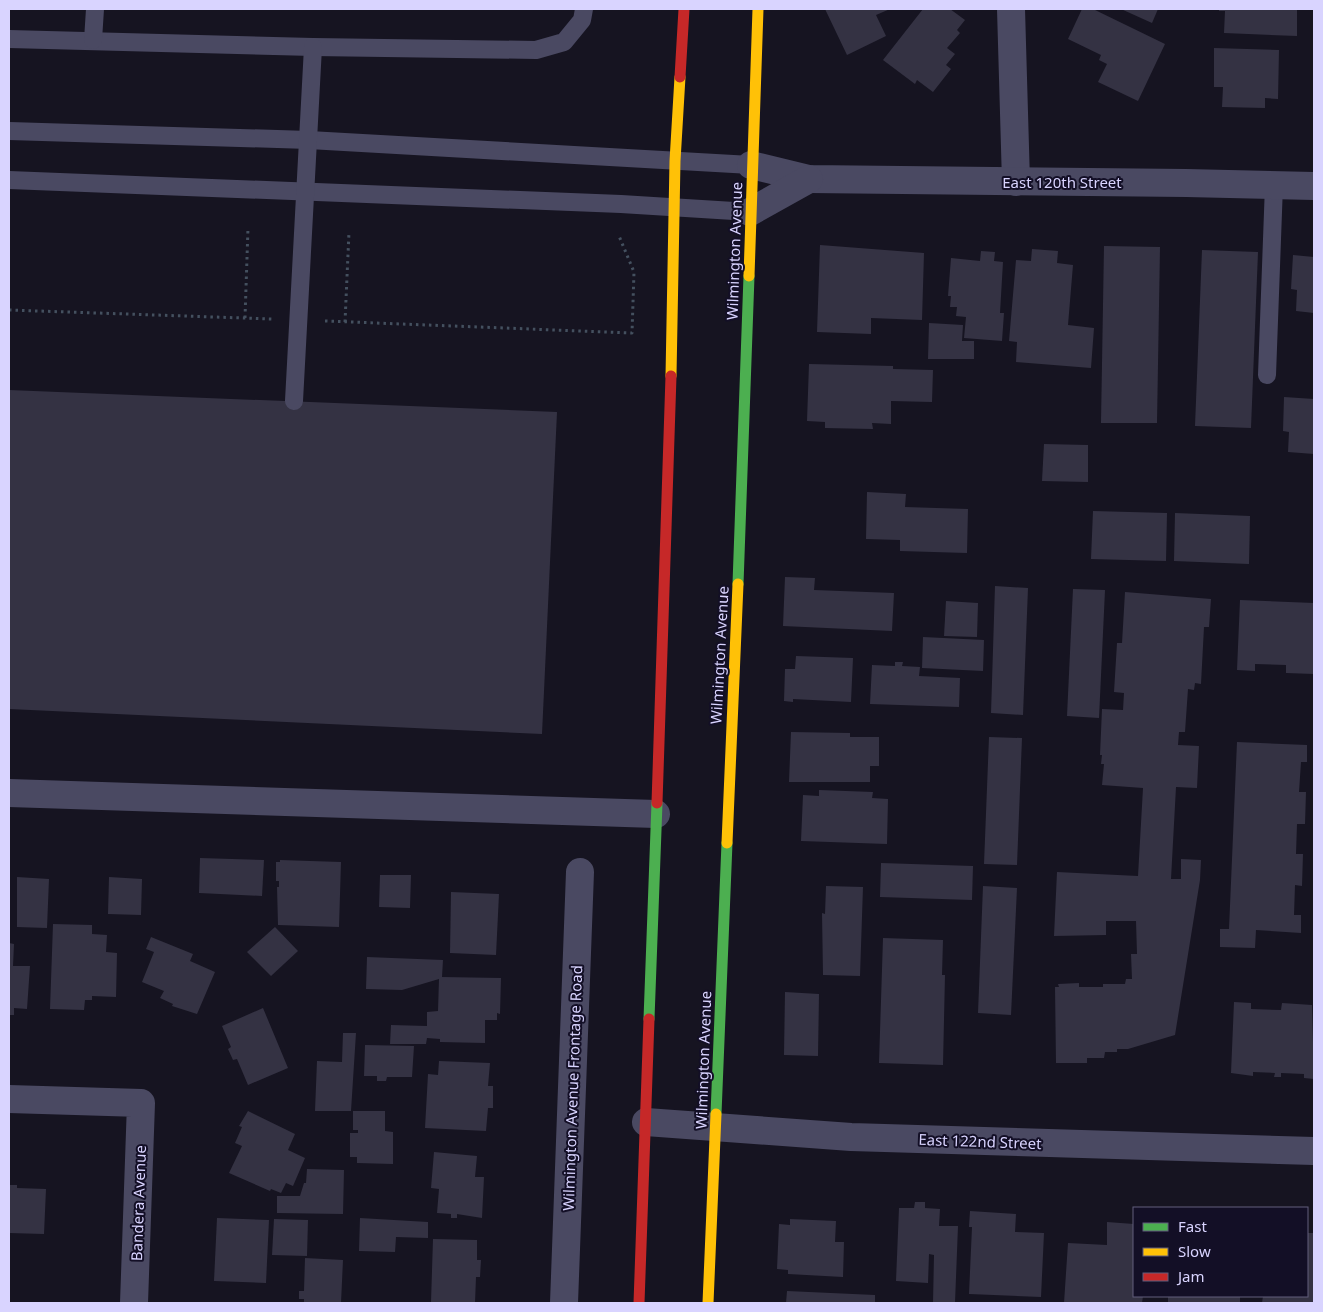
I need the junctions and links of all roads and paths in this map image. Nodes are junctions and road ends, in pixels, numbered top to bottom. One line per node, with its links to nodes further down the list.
1 (95, 9): 7 (lane)
2 (584, 9): 8 (lane)
3 (684, 9): 11 (main road)
4 (758, 9): 12 (main road, Wilmington Avenue)
5 (1011, 9): 15 (street)
6 (9, 38): 7 (lane)
7 (93, 40): 8 (lane)
8 (313, 47): 10 (lane)
9 (9, 131): 10 (lane)
10 (309, 140): 11 (lane); 18 (lane)
11 (675, 160): 12 (lane); 19 (main road)
12 (751, 165): 13 (street, East 120th Street); 20 (main road, Wilmington Avenue)
13 (809, 179): 15 (street, East 120th Street); 20 (street)
14 (9, 180): 18 (lane)
15 (1016, 182): 16 (street, East 120th Street)
16 (1274, 185): 17 (street, East 120th Street); 28 (lane)
17 (1314, 186)
18 (306, 192): 19 (lane); 26 (lane)
19 (674, 208): 20 (lane); 31 (main road)
20 (750, 212): 35 (main road, Wilmington Avenue)
21 (248, 228): 25 (path)
22 (349, 232): 27 (path)
23 (620, 236): 27 (path)
24 (9, 310): 25 (path)
25 (245, 318): 26 (path)
26 (300, 320): 27 (path); 29 (lane)
27 (345, 322)
28 (1267, 376)
29 (294, 401)
30 (9, 793): 31 (street)
31 (656, 814): 34 (main road)
32 (580, 872): 38 (street, Wilmington Avenue Frontage Road)
33 (9, 1099): 37 (street, Bandera Avenue)
34 (646, 1122): 35 (street, East 122nd Street); 39 (main road)
35 (715, 1126): 36 (street, East 122nd Street); 40 (main road, Wilmington Avenue)
36 (1314, 1150)
37 (134, 1303)
38 (564, 1303)
39 (639, 1303)
40 (708, 1303)

